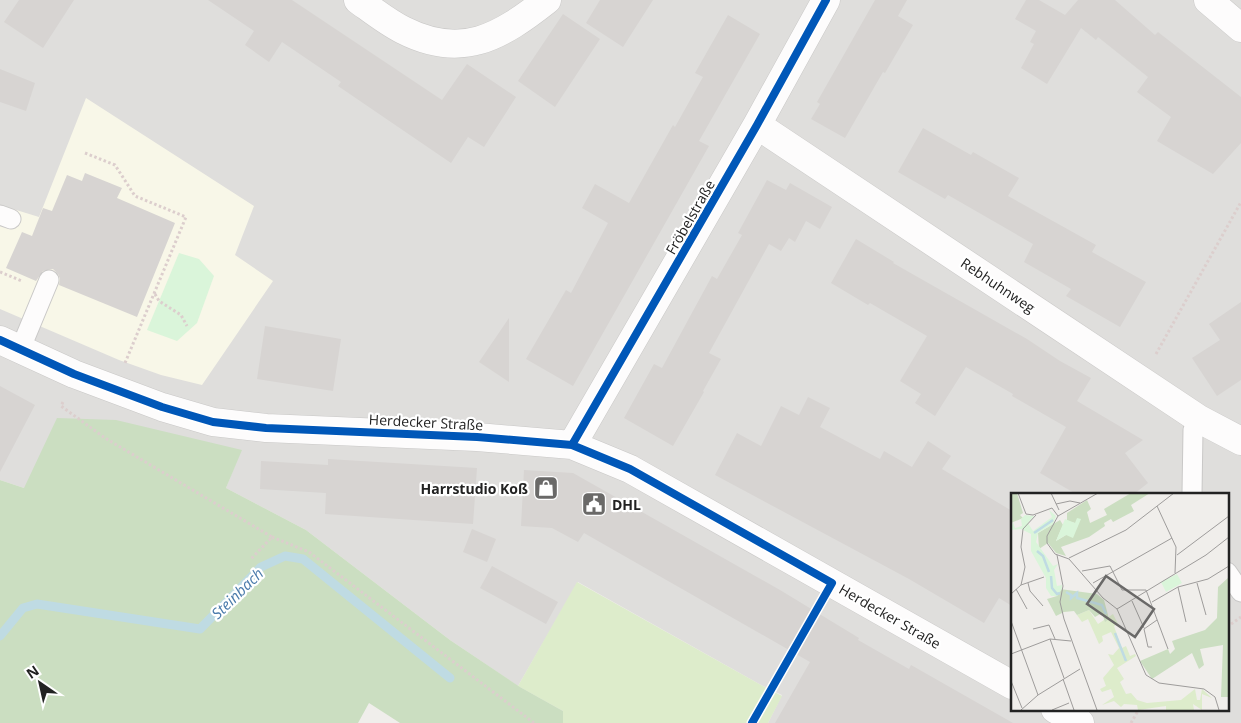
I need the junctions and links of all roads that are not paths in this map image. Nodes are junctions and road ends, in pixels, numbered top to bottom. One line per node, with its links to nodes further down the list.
1 (358, 0): 5 (street)
2 (547, 0): 5 (street)
3 (826, 0): 7 (street, Fröbelstraße)
4 (1208, 0): 6 (street)
5 (526, 10)
6 (1241, 28)
7 (757, 125): 10 (street, Rebhuhnweg); 12 (street, Fröbelstraße)
8 (50, 280): 9 (lane)
9 (10, 345): 12 (street, Herdecker Straße)
10 (1199, 420): 11 (street, Rebhuhnweg); 13 (lane)
11 (1241, 441)
12 (572, 445): 16 (street, Herdecker Straße)
13 (1192, 493)
14 (1228, 573): 15 (lane)
15 (1241, 592)
16 (1011, 684)
17 (1057, 710): 18 (street)
18 (1080, 723)

